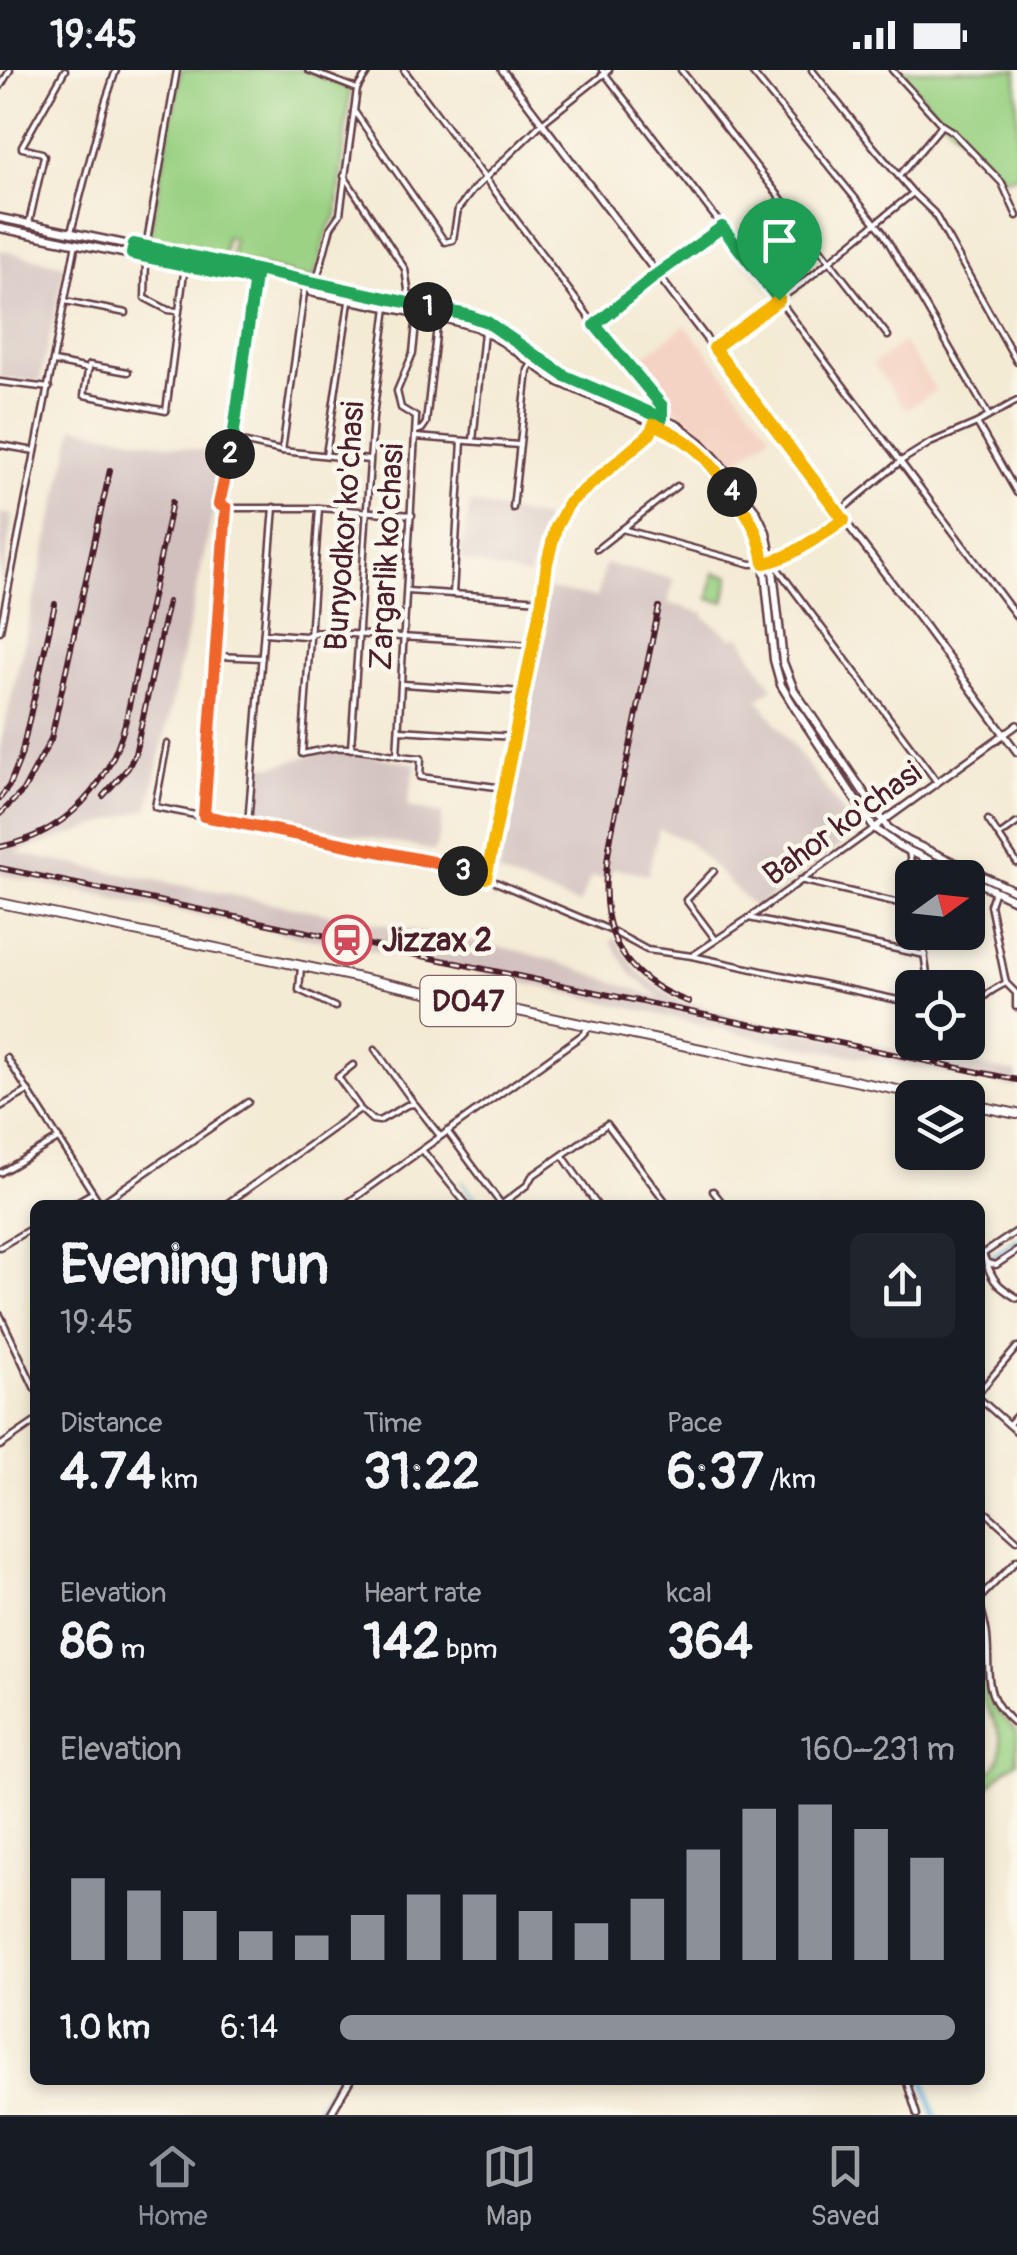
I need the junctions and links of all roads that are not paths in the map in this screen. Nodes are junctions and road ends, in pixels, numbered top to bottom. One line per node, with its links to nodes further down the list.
1 (10, 70): 14 (street)
2 (65, 70): 26 (street)
3 (116, 70): 29 (street)
4 (177, 70): 32 (street)
5 (308, 70): 15 (street)
6 (369, 70): 15 (street)
7 (404, 70): 21 (street)
8 (502, 70): 17 (street)
9 (681, 70): 35 (street)
10 (750, 70): 25 (street)
11 (812, 70): 20 (street)
12 (892, 70): 18 (street)
13 (605, 71): 17 (street); 27 (street)
14 (0, 87)
15 (356, 90): 16 (street)
16 (354, 111): 19 (street); 21 (street)
17 (542, 124): 21 (street); 38 (street)
18 (942, 126): 20 (street); 23 (street)
19 (344, 176): 40 (street); 44 (street)
20 (899, 176): 22 (street)
21 (484, 178): 50 (street)
22 (913, 192): 25 (street); 55 (street)
23 (1017, 216)
24 (0, 218): 26 (main road)
25 (874, 223): 35 (street); 62 (street)
26 (30, 224): 29 (main road)
27 (722, 227): 38 (street); 43 (street)
28 (0, 228): 30 (main road)
29 (71, 232): 31 (main road)
30 (76, 243): 33 (main road); 41 (street)
31 (131, 244): 32 (main road); 33 (street)
32 (146, 247): 37 (main road)
33 (132, 254): 34 (main road)
34 (146, 257): 36 (main road); 46 (street)
35 (828, 261): 43 (street); 52 (street)
36 (184, 264): 37 (main road); 46 (street)
37 (255, 275): 39 (main road); 67 (street)
38 (656, 275): 50 (street); 53 (street)
39 (306, 281): 40 (main road); 42 (main road); 72 (street)
40 (316, 284): 44 (main road)
41 (65, 300): 47 (street); 54 (street)
42 (349, 300): 45 (main road); 74 (street)
43 (779, 300): 53 (street); 76 (street)
44 (410, 303): 63 (main road)
45 (387, 307): 48 (main road); 75 (street, Bunyodkor ko'chasi)
46 (178, 312): 57 (street)
47 (126, 313)
48 (417, 313): 49 (main road); 66 (street, Zargarlik ko'chasi)
49 (438, 317): 51 (main road); 66 (street)
50 (595, 325): 63 (street)
51 (484, 330): 56 (main road); 69 (street)
52 (888, 336)
53 (714, 348): 84 (street)
54 (54, 362): 57 (street); 60 (street)
55 (1017, 362)
56 (532, 364): 65 (main road); 71 (street)
57 (89, 369): 58 (street)
58 (128, 372)
59 (0, 382): 60 (street)
60 (48, 388): 73 (street)
61 (1017, 401): 62 (street)
62 (989, 416): 64 (street)
63 (662, 418): 89 (main road)
64 (978, 423): 76 (street); 78 (street)
65 (654, 424): 89 (main road); 92 (street)
66 (415, 434): 68 (street); 85 (street, Zargarlik ko'chasi)
67 (233, 440): 72 (street); 80 (street)
68 (462, 441): 69 (street); 91 (street)
69 (473, 441): 71 (street)
70 (0, 445): 73 (street)
71 (519, 445): 82 (street)
72 (282, 450): 74 (street)
73 (36, 451): 94 (street)
74 (326, 455): 75 (street)
75 (369, 460): 83 (street, Bunyodkor ko'chasi)
76 (901, 462): 84 (street); 93 (street)
77 (677, 486): 87 (street)
78 (1017, 493)
79 (274, 506): 80 (street); 81 (street); 95 (street)
80 (226, 508): 100 (street)
81 (319, 508): 83 (street); 96 (street)
82 (513, 508)
83 (365, 511): 85 (street); 97 (street, Bunyodkor ko'chasi)
84 (838, 513): 86 (street)
85 (412, 515): 90 (street, Zargarlik ko'chasi)
86 (844, 520): 89 (street); 106 (street)
87 (622, 530): 88 (street); 89 (street)
88 (597, 549)
89 (768, 562): 112 (street); 116 (main road); 119 (main road)
90 (407, 591): 91 (street); 98 (street, Zargarlik ko'chasi)
91 (453, 594): 92 (street)
92 (542, 600): 99 (street)
93 (1017, 617)
94 (0, 631)
95 (264, 633): 96 (street); 101 (street)
96 (310, 633): 97 (street); 109 (street)
97 (358, 634): 98 (street); 109 (street, Bunyodkor ko'chasi)
98 (404, 637): 99 (street); 102 (street, Zargarlik ko'chasi)
99 (533, 645): 103 (street)
100 (215, 656): 101 (street); 114 (street)
101 (262, 658): 118 (street)
102 (402, 684): 103 (street); 105 (street, Zargarlik ko'chasi)
103 (523, 692): 107 (street)
104 (1017, 725): 106 (street, Bahor ko'chasi)
105 (398, 730): 107 (street); 111 (street, Zargarlik ko'chasi)
106 (1004, 735): 110 (street); 112 (street, Bahor ko'chasi)
107 (514, 737): 113 (street)
108 (167, 744): 114 (street)
109 (351, 748): 111 (street)
110 (1017, 752)
111 (397, 757): 113 (street)
112 (937, 782): 116 (street, Bahor ko'chasi)
113 (504, 788): 126 (street)
114 (204, 816): 118 (street)
115 (988, 820): 120 (street)
116 (882, 822): 119 (street, Bahor ko'chasi); 130 (main road)
117 (1017, 823): 120 (street)
118 (248, 824): 126 (street)
119 (874, 828): 121 (main road); 127 (street, Bahor ko'chasi)
120 (1000, 836): 124 (street)
121 (909, 850): 122 (street); 123 (main road)
122 (910, 860)
123 (930, 860)
124 (1017, 862)
125 (714, 871): 135 (street)
126 (486, 878): 138 (street)
127 (800, 880): 132 (street); 134 (street, Bahor ko'chasi)
128 (985, 886): 129 (main road)
129 (995, 890): 131 (main road); 141 (street)
130 (1017, 892)
131 (1017, 901)
132 (895, 902)
133 (0, 903): 139 (main road, D047)
134 (749, 918): 135 (street, Bahor ko'chasi); 137 (street)
135 (716, 940): 138 (street, Bahor ko'chasi)
136 (924, 950): 137 (street)
137 (925, 955): 140 (street)
138 (692, 956): 144 (street)
139 (301, 967): 145 (street); 147 (main road, D047)
140 (926, 970)
141 (1008, 985): 142 (street); 143 (street); 146 (street)
142 (1017, 986)
143 (985, 996)
144 (895, 998)
145 (335, 1007)
146 (1016, 1007)
147 (590, 1026): 151 (main road, D047); 159 (street)
148 (375, 1049): 154 (street)
149 (7, 1058): 152 (street)
150 (353, 1065): 157 (street)
151 (895, 1089)
152 (28, 1090): 155 (street); 161 (street)
153 (248, 1102): 169 (street)
154 (414, 1104): 157 (street); 160 (street)
155 (0, 1107)
156 (985, 1107): 158 (main road)
157 (360, 1109): 170 (street)
158 (1017, 1114)
159 (448, 1131): 160 (street); 173 (street)
160 (440, 1136): 162 (street)
161 (58, 1140): 164 (street); 166 (street)
162 (422, 1150): 171 (street); 172 (street)
163 (562, 1155): 174 (street); 175 (street); 176 (street)
164 (0, 1173)
165 (713, 1191): 177 (street)
166 (92, 1192): 167 (street); 168 (street)
167 (79, 1200)
168 (97, 1200)
169 (106, 1200)
170 (232, 1200)
171 (352, 1200)
172 (462, 1200)
173 (497, 1200)
174 (508, 1200)
175 (594, 1200)
176 (664, 1200)
177 (720, 1200)
178 (30, 1229): 180 (street)
179 (1017, 1230): 182 (street)
180 (0, 1247)
181 (1017, 1251): 184 (street)
182 (985, 1252)
183 (985, 1260): 184 (street)
184 (987, 1264): 185 (street); 186 (street)
185 (985, 1267)
186 (1017, 1298)
187 (0, 1315): 189 (street)
188 (1017, 1347): 190 (street)
189 (30, 1378)
190 (985, 1385)
191 (985, 1403): 193 (street)
192 (1017, 1415): 193 (street)
193 (1008, 1424): 195 (street)
194 (30, 1425): 196 (street)
195 (1017, 1432)
196 (0, 1446)
197 (985, 1511): 198 (street)
198 (1017, 1540)
199 (1017, 1560): 200 (street)
200 (985, 1595)
201 (985, 1624): 202 (street)
202 (1017, 1726)
203 (347, 2085): 205 (street)
204 (908, 2085): 206 (street)
205 (330, 2115)
206 (918, 2115)

